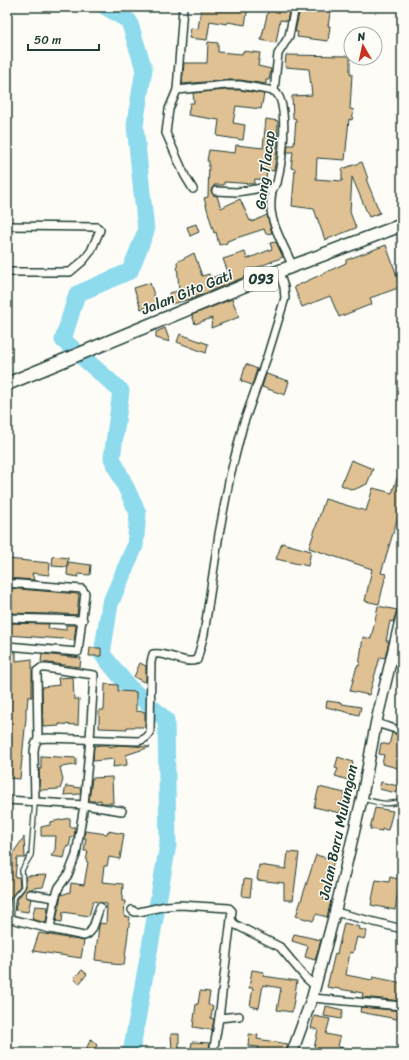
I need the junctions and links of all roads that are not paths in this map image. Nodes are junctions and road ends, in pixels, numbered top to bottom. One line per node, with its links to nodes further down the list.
1 (183, 7): 3 (street)
2 (295, 7): 4 (street)
3 (177, 90): 4 (street); 5 (street)
4 (274, 91): 7 (street, Gang Tlacap)
5 (193, 189)
6 (216, 191): 7 (street)
7 (272, 191): 10 (street, Gang Tlacap)
8 (402, 225): 10 (main road, Jalan Gito Gati / 093)
9 (7, 226): 11 (street)
10 (293, 267): 12 (main road, Jalan Gito Gati / 093)
11 (7, 272)
12 (279, 272): 13 (main road, Jalan Gito Gati / 093); 22 (street)
13 (7, 384)
14 (7, 583): 17 (street)
15 (402, 614): 19 (main road, Jalan Baru Mulungan)
16 (7, 618): 17 (street)
17 (83, 620): 18 (street)
18 (7, 646)
19 (376, 723): 20 (street); 23 (main road, Jalan Baru Mulungan)
20 (402, 731)
21 (38, 740): 22 (street); 22 (street); 26 (street)
22 (90, 740): 27 (street)
23 (362, 798): 25 (lane); 33 (main road, Jalan Baru Mulungan)
24 (7, 800): 26 (street)
25 (402, 800)
26 (35, 802): 27 (street); 34 (lane)
27 (84, 805): 28 (street); 30 (street)
28 (122, 811)
29 (30, 894): 30 (street)
30 (54, 898): 36 (street)
31 (100, 907): 36 (street)
32 (132, 910): 35 (street)
33 (335, 912): 37 (street); 38 (main road, Jalan Baru Mulungan)
34 (11, 919): 36 (street)
35 (232, 920): 38 (street); 42 (street)
36 (50, 929)
37 (402, 929)
38 (314, 985): 39 (main road, Jalan Baru Mulungan)
39 (312, 998): 40 (street); 44 (main road, Jalan Baru Mulungan)
40 (402, 1006)
41 (239, 1016): 42 (street)
42 (219, 1018): 43 (street)
43 (214, 1053)
44 (292, 1053)

